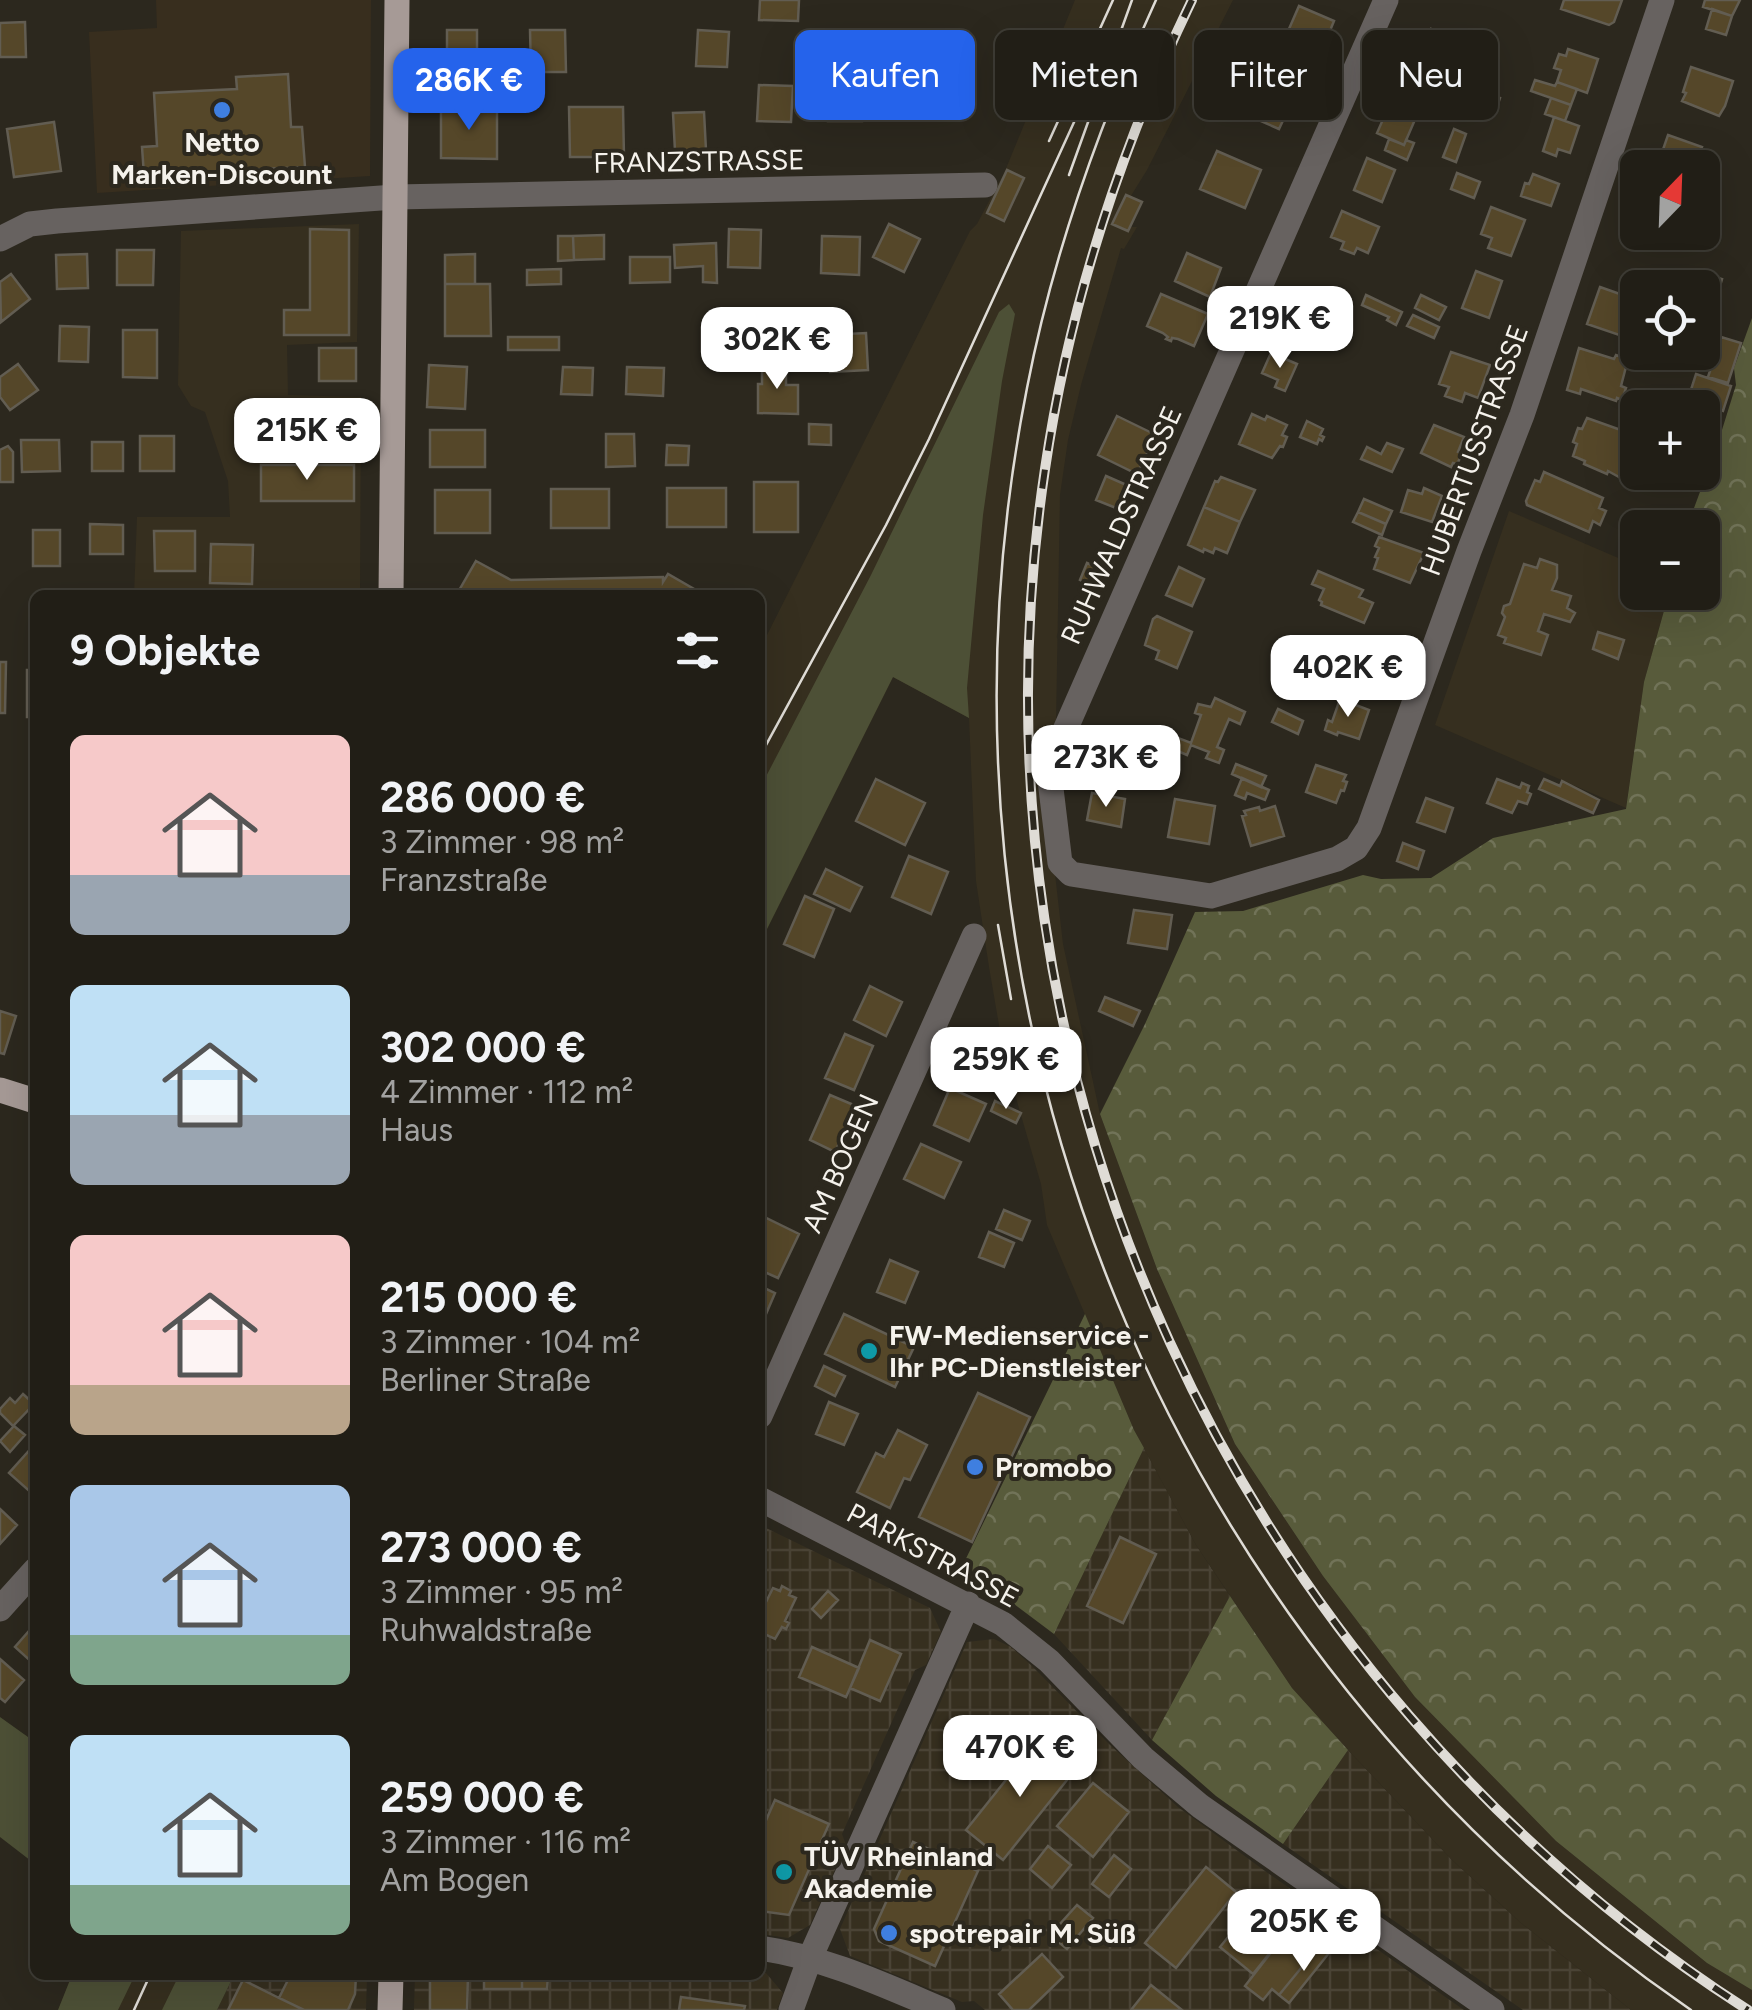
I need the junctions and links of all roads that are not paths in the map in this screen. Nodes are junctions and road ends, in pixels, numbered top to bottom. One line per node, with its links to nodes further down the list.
1 (397, 0): 5 (main road)
2 (1386, 0): 8 (street, RUHWALDSTRASSE)
3 (1662, 0): 8 (street, HUBERTUSSTRASSE)
4 (985, 185): 5 (street, FRANZSTRASSE)
5 (395, 198): 6 (street, FRANZSTRASSE); 7 (main road)
6 (0, 239)
7 (391, 590)
8 (1060, 863)
9 (974, 936): 12 (street, AM BOGEN)
10 (0, 1090): 11 (main road)
11 (30, 1099)
12 (765, 1405)
13 (765, 1502): 16 (street, PARKSTRASSE)
14 (30, 1574): 15 (street)
15 (5, 1594)
16 (968, 1604): 18 (street); 23 (street, PARKSTRASSE)
17 (765, 1949): 18 (street)
18 (810, 1958): 21 (street); 22 (street)
19 (390, 1980): 20 (main road)
20 (390, 2010)
21 (792, 2010)
22 (943, 2010)
23 (1492, 2010)

